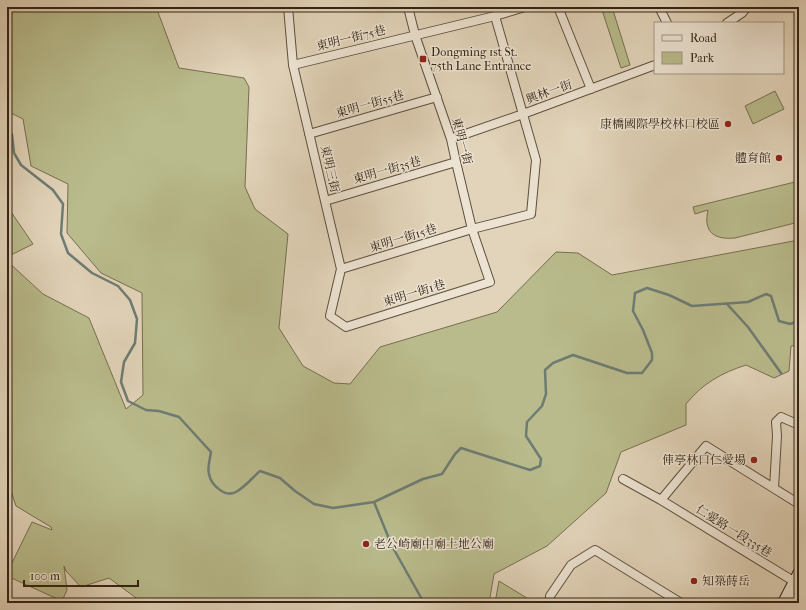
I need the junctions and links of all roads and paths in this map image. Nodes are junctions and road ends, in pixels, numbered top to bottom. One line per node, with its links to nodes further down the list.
1 (288, 7): 12 (street, 東明三街)
2 (408, 7): 10 (street, 東明一街)
3 (525, 7): 7 (street, 東明一街75巷)
4 (558, 7): 13 (street)
5 (659, 7): 8 (street)
6 (742, 9): 9 (street)
7 (495, 16): 10 (street, 東明一街75巷); 15 (street)
8 (666, 22)
9 (728, 22)
10 (416, 35): 12 (street, 東明一街75巷); 14 (street, 東明一街)
11 (654, 65): 13 (street, 興林一街)
12 (293, 66): 16 (street, 東明三街)
13 (591, 89): 15 (street, 興林一街)
14 (437, 96): 16 (street, 東明一街55巷); 17 (street, 東明一街)
15 (523, 114): 17 (street, 興林一街); 20 (street, 東明一街15巷)
16 (309, 134): 19 (street, 東明三街)
17 (451, 139): 18 (street, 東明一街)
18 (456, 162): 19 (street, 東明一街35巷); 20 (street, 東明一街)
19 (325, 201): 21 (street, 東明三街)
20 (472, 229): 21 (street, 東明一街15巷); 22 (street, 東明一街)
21 (341, 269): 23 (street, 東明三街)
22 (490, 282): 23 (street, 東明一街1巷)
23 (346, 327)
24 (799, 425): 26 (street)
25 (623, 479): 27 (street, 仁愛路一段335巷)
26 (774, 488): 27 (street); 28 (street)
27 (661, 500): 29 (street, 仁愛路一段335巷)
28 (799, 504)
29 (797, 578): 30 (main road)
30 (789, 601)
31 (552, 603): 32 (street)
32 (681, 603)

